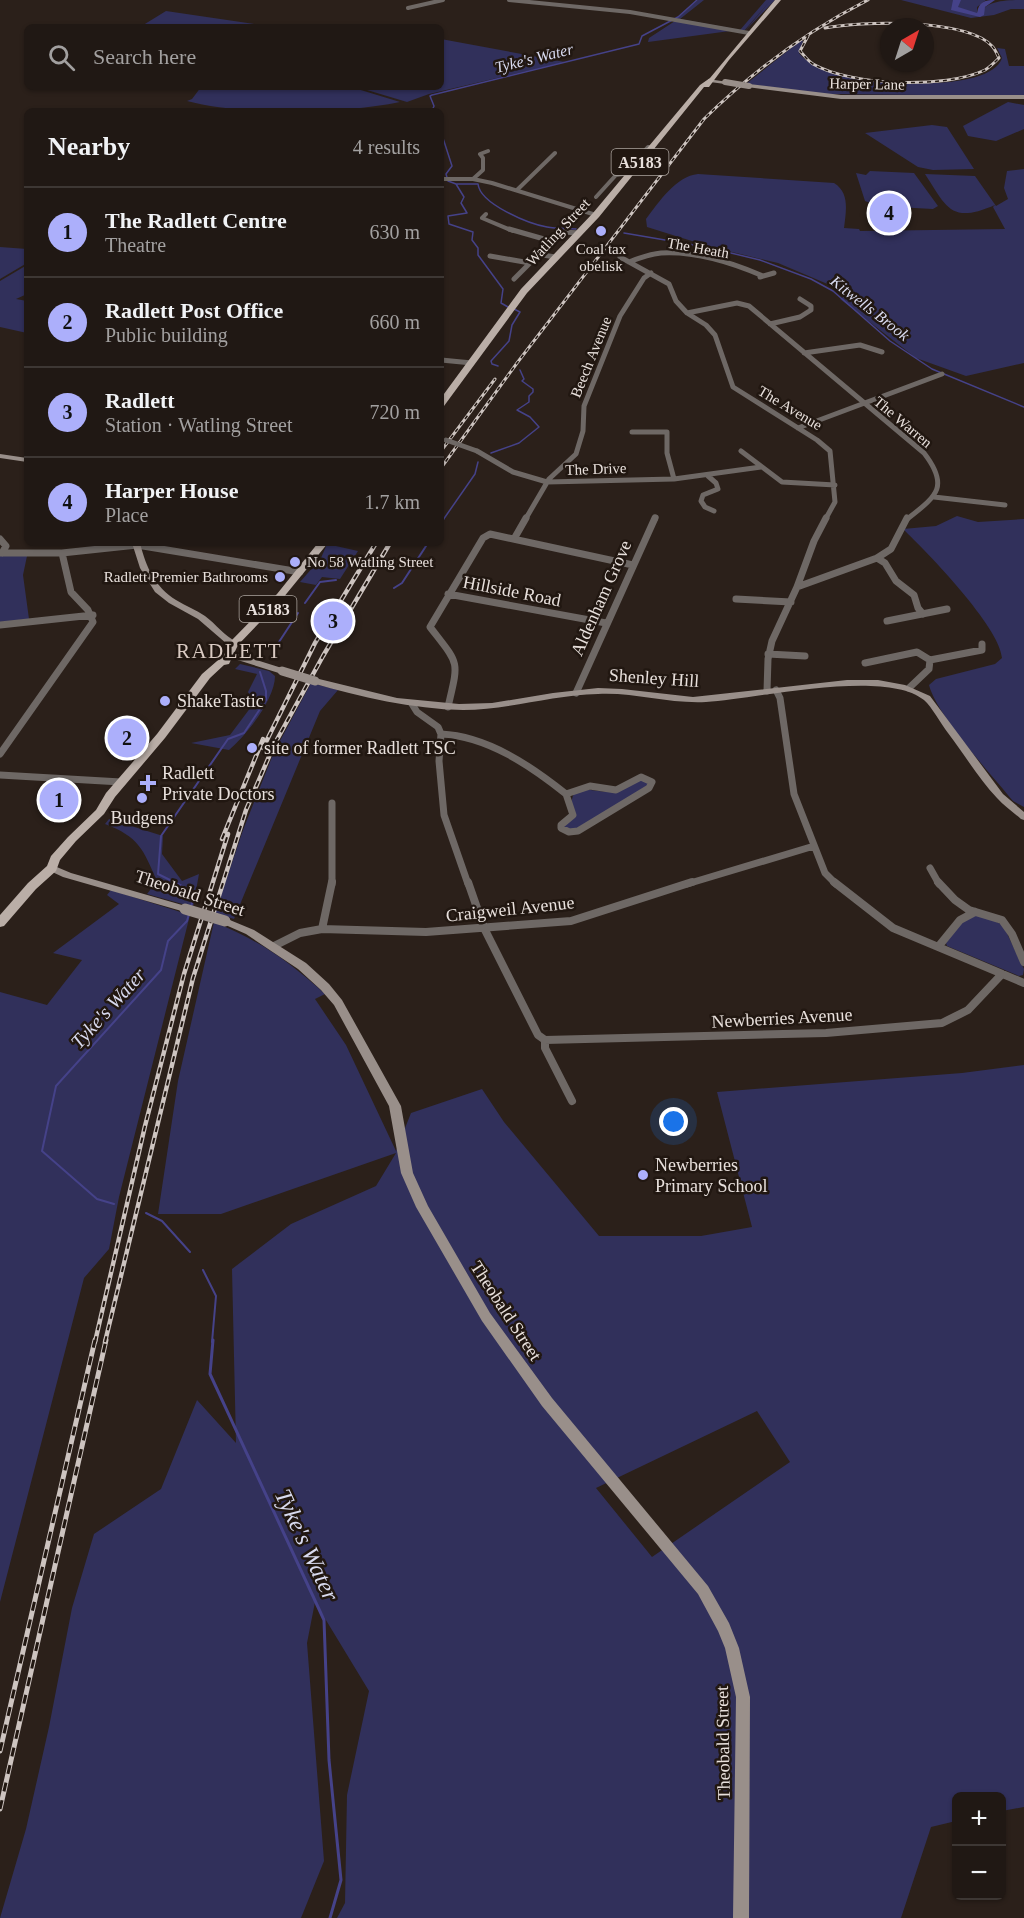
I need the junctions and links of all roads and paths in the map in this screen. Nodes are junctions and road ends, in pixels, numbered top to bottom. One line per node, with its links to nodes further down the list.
1 (443, 0): 4 (street)
2 (509, 0): 5 (street)
3 (778, 0): 5 (main road, A5183)
4 (408, 8)
5 (749, 33): 6 (main road, A5183)
6 (710, 80): 7 (street, Harper Lane, bridge); 10 (main road, Watling Street / A5183)
7 (1024, 98)
8 (489, 151): 12 (street)
9 (555, 153): 13 (street)
10 (626, 175): 14 (street); 16 (main road, Watling Street / A5183)
11 (445, 179): 12 (street)
12 (473, 179): 13 (street)
13 (517, 190): 16 (street)
14 (596, 197)
15 (486, 214): 18 (street)
16 (596, 215): 17 (main road, Watling Street / A5183)
17 (580, 233): 18 (street); 20 (main road, Watling Street / A5183)
18 (550, 241): 20 (street)
19 (490, 256): 23 (street)
20 (555, 257): 26 (main road, Watling Street / A5183)
21 (620, 257): 22 (street, The Avenue)
22 (629, 262): 24 (street, The Avenue); 27 (street, The Heath)
23 (522, 271): 26 (street); 29 (street)
24 (651, 273): 31 (street, The Avenue); 49 (street, Beech Avenue)
25 (774, 273): 27 (street)
26 (539, 274): 36 (main road, Watling Street / A5183)
27 (763, 276): 28 (street)
28 (756, 278)
29 (514, 279)
30 (800, 299): 32 (street)
31 (687, 313): 32 (street, The Warren); 40 (street, The Avenue)
32 (770, 324): 34 (street, The Warren)
33 (882, 352): 34 (street)
34 (804, 353): 39 (street, The Warren)
35 (444, 360): 36 (street)
36 (472, 363): 38 (main road, Watling Street / A5183)
37 (942, 374): 39 (street)
38 (444, 400)
39 (863, 404): 40 (street); 51 (street, The Warren)
40 (798, 428): 50 (street, The Avenue)
41 (632, 432): 48 (street)
42 (444, 439): 49 (street, The Drive, bridge)
43 (741, 451): 46 (street)
44 (0, 456): 45 (street)
45 (24, 460)
46 (761, 467): 47 (street, The Drive); 50 (street)
47 (708, 476): 48 (street, The Drive); 53 (street)
48 (674, 479): 49 (street, The Drive)
49 (547, 482): 56 (street, Beech Avenue)
50 (835, 485): 66 (street, The Avenue)
51 (934, 497): 52 (street); 63 (street)
52 (1005, 505)
53 (714, 510)
54 (656, 517): 64 (street, Aldenham Grove)
55 (0, 539): 61 (street)
56 (514, 539): 64 (street); 67 (street)
57 (120, 546): 62 (street)
58 (137, 546): 76 (street)
59 (148, 546): 65 (street)
60 (321, 546): 65 (main road, A5183)
61 (1, 553): 62 (street)
62 (62, 553): 72 (street)
63 (877, 558): 66 (street); 71 (street)
64 (633, 565): 74 (street, Aldenham Grove)
65 (300, 572): 76 (main road, A5183)
66 (797, 587): 69 (street, The Avenue)
67 (448, 594): 74 (street, Hillside Road); 87 (street)
68 (736, 599): 69 (street)
69 (790, 602): 78 (street, The Avenue)
70 (947, 609): 71 (street)
71 (923, 614): 73 (street)
72 (93, 615): 75 (street); 89 (street)
73 (887, 621)
74 (606, 623): 85 (street, Aldenham Grove)
75 (0, 624)
76 (234, 644): 79 (main road, A5183)
77 (982, 644): 81 (street)
78 (768, 654): 80 (street); 84 (street, The Avenue)
79 (227, 656): 86 (street, Shenley Hill, bridge); 91 (main road, A5183)
80 (805, 656)
81 (930, 660): 82 (street); 83 (street)
82 (865, 663)
83 (909, 688): 84 (street, Shenley Hill); 94 (street)
84 (772, 691): 85 (street, Shenley Hill); 95 (street, The Avenue)
85 (576, 693): 87 (street, Shenley Hill)
86 (412, 704): 87 (street, Shenley Hill); 88 (street)
87 (448, 707)
88 (441, 734): 92 (street); 100 (street)
89 (0, 754)
90 (0, 775): 91 (street)
91 (121, 782): 96 (main road, A5183)
92 (566, 794): 92 (street)
93 (332, 803): 101 (street)
94 (1024, 817)
95 (814, 846): 100 (street, Craigweil Avenue); 103 (street, The Avenue)
96 (52, 868): 99 (main road, A5183); 102 (street, Theobald Street, bridge)
97 (930, 868): 98 (street)
98 (975, 912): 103 (street); 104 (street)
99 (0, 923)
100 (484, 928): 101 (street, Craigweil Avenue); 107 (street)
101 (322, 929): 102 (street, Craigweil Avenue)
102 (274, 946): 109 (street, Theobald Street)
103 (938, 947): 105 (street, The Avenue)
104 (1024, 962)
105 (1002, 974): 106 (street, The Avenue); 107 (street, Newberries Avenue)
106 (1024, 983)
107 (545, 1040): 108 (street)
108 (572, 1101)
109 (741, 1918)

